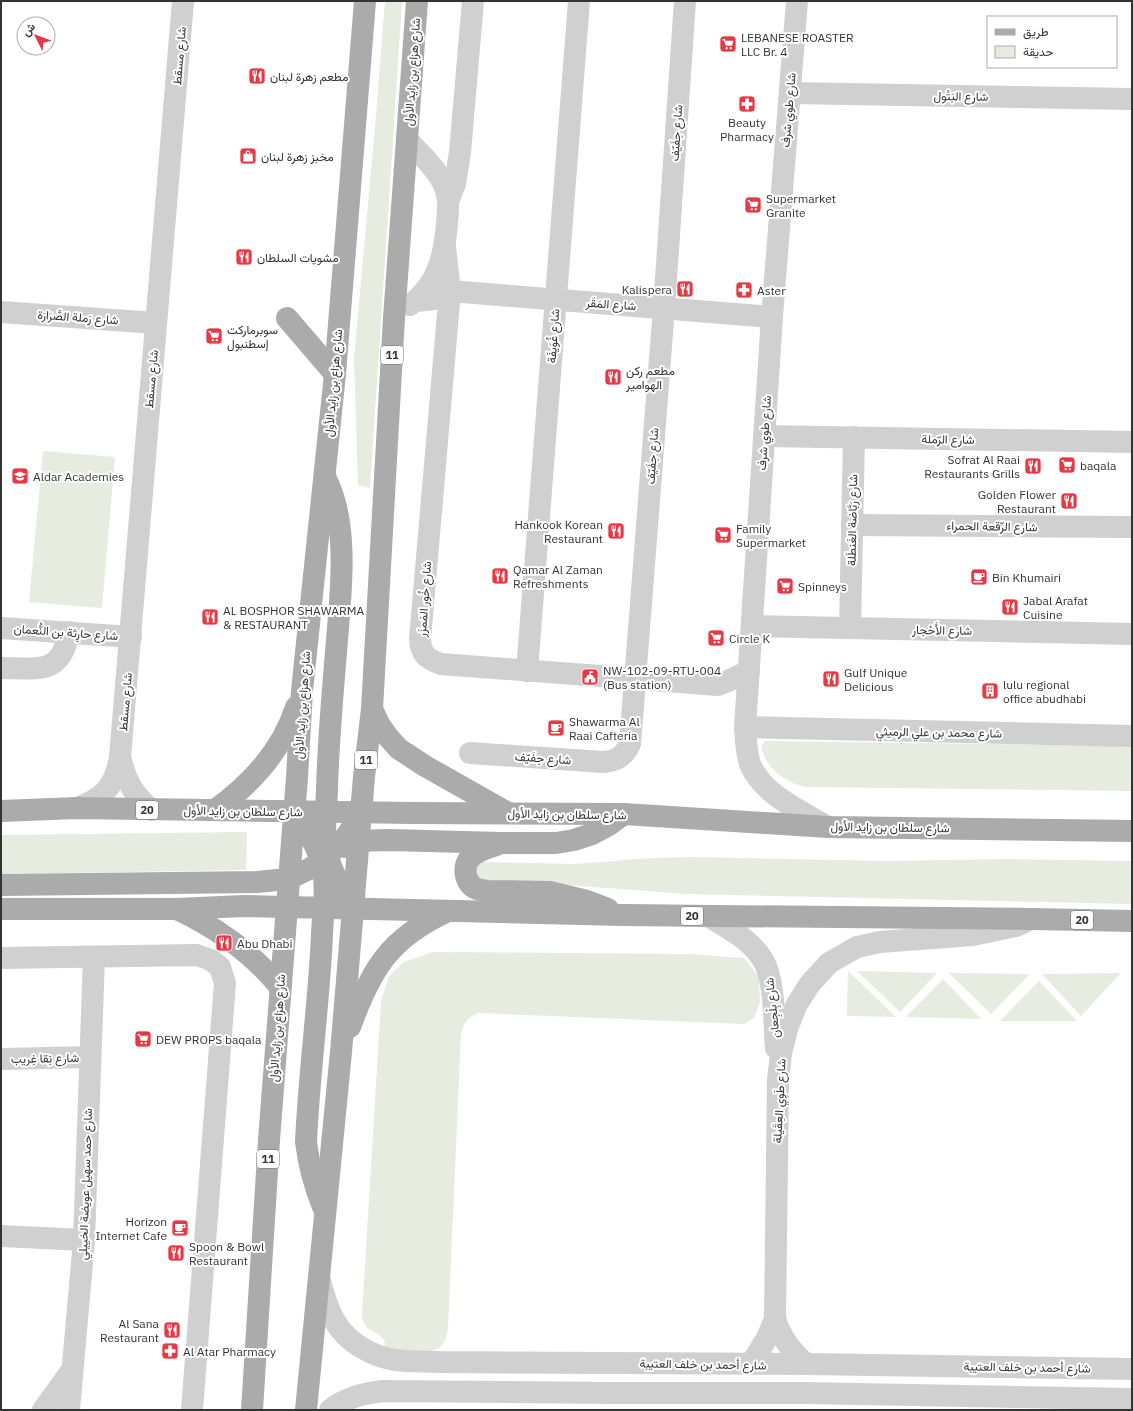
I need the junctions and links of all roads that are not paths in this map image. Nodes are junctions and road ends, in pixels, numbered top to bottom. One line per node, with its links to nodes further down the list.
1 (183, 1): 21 (street, شارع مسقط)
2 (365, 1): 22 (main road, شارع هزاع بن زايد الأول / 11)
3 (417, 1): 10 (main road, شارع هزاع بن زايد الأول / 11)
4 (473, 1): 11 (street)
5 (579, 1): 15 (street, شارع غُوَيفَة)
6 (685, 1): 16 (street, شارع حِفَيّف)
7 (797, 1): 8 (street, شارع طوي شرف)
8 (790, 92): 9 (street, شارع البَتُول); 18 (street, شارع طوي شرف)
9 (1132, 99)
10 (407, 140): 11 (street); 20 (main road, شارع هزاع بن زايد الأول / 11)
11 (449, 199): 12 (street)
12 (445, 247): 13 (street, شارع خُور المَمزَر); 14 (street)
13 (450, 291): 14 (street); 15 (street, شارع المَقَر); 36 (street, شارع خُور المَمزَر)
14 (416, 300): 20 (street)
15 (555, 300): 16 (street, شارع المَقَر); 36 (street, شارع غُوَيفَة)
16 (664, 308): 18 (street, شارع المَقَر); 38 (street, شارع حِفَيّف)
17 (1, 312): 21 (street, شارع رَملة الصَّرَارَة)
18 (772, 316): 23 (street, شارع طوي شرف)
19 (288, 318): 22 (main road)
20 (394, 318): 42 (main road, شارع هزاع بن زايد الأول / 11)
21 (156, 323): 34 (street, شارع مسقط)
22 (335, 374): 26 (main road, شارع هزاع بن زايد الأول / 11)
23 (764, 436): 24 (street, شارع الرّملة); 29 (street, شارع طوي شرف)
24 (854, 437): 25 (street, شارع الرّملة); 27 (street, شارع رَبَّاضة الغَنطَلة)
25 (1132, 442)
26 (324, 475): 40 (main road, شارع هزاع بن زايد الأول / 11); 52 (main road)
27 (852, 525): 28 (street, شارع الرِّقعة الحمراء); 31 (street, شارع رَبَّاضة الغَنطَلة)
28 (1132, 527)
29 (753, 626): 31 (street, شارع الأَحْجار); 37 (street, شارع طوي شرف)
30 (1, 628): 32 (street, شارع حارِثة بن النُّعمان)
31 (850, 628): 33 (street, شارع الأَحْجار)
32 (69, 632): 34 (street, شارع حارِثة بن النُّعمان); 35 (street)
33 (1132, 634)
34 (130, 637): 46 (street, شارع مسقط)
35 (1, 668)
36 (527, 671): 38 (street, شارع خُور المَمزَر)
37 (749, 671): 39 (street, شارع خُور المَمزَر); 41 (street, شارع طوي شرف)
38 (635, 679): 39 (street, شارع خُور المَمزَر); 45 (street, شارع حِفَيّف)
39 (718, 685): 41 (street, شارع خُور المَمزَر)
40 (302, 691): 49 (main road); 51 (main road, شارع هزاع بن زايد الأول / 11)
41 (747, 705): 43 (street, شارع طوي شرف)
42 (372, 709): 53 (main road, شارع هزاع بن زايد الأول / 11); 54 (main road)
43 (745, 727): 44 (street, شارع محمد بن علي الرميثي); 56 (street, شارع طوي شرف)
44 (1132, 736)
45 (470, 753)
46 (120, 757): 47 (street, شارع مسقط); 48 (street, شارع مسقط)
47 (77, 808): 48 (main road, شارع سلطان بن زايد الأول / 20); 50 (main road, شارع سلطان بن زايد الأول / 20)
48 (151, 810): 49 (main road, شارع سلطان بن زايد الأول / 20)
49 (214, 810): 51 (main road, شارع سلطان بن زايد الأول / 20)
50 (1, 811)
51 (294, 812): 52 (main road, شارع سلطان بن زايد الأول / 20); 60 (main road); 61 (main road, شارع هزاع بن زايد الأول / 11)
52 (326, 812): 53 (main road, شارع سلطان بن زايد الأول / 20); 60 (main road)
53 (361, 812): 54 (main road, شارع سلطان بن زايد الأول / 20); 58 (main road, شارع هزاع بن زايد الأول / 11); 60 (main road)
54 (509, 813): 55 (main road, شارع سلطان بن زايد الأول / 20)
55 (624, 814): 56 (main road, شارع سلطان بن زايد الأول / 20); 59 (main road)
56 (828, 827): 57 (main road, شارع سلطان بن زايد الأول / 20)
57 (1132, 831)
58 (359, 841): 59 (main road); 60 (main road); 67 (main road, شارع هزاع بن زايد الأول / 11)
59 (501, 843): 69 (main road)
60 (325, 859): 61 (main road); 63 (main road); 65 (main road); 67 (main road)
61 (288, 880): 62 (main road); 63 (main road, شارع هزاع بن زايد الأول / 11)
62 (1, 885)
63 (286, 907): 65 (main road, 20); 66 (main road, 20); 75 (main road, شارع هزاع بن زايد الأول / 11)
64 (1, 908): 66 (main road, 20)
65 (323, 908): 67 (main road, 20); 80 (main road)
66 (176, 909): 75 (main road)
67 (353, 909): 68 (main road, 20); 76 (main road, شارع هزاع بن زايد الأول / 11)
68 (448, 911): 69 (main road, 20); 76 (main road)
69 (623, 915): 70 (main road, 20)
70 (708, 916): 71 (main road, 20); 79 (street, شارع بِلْجِعان)
71 (1032, 919): 72 (main road, 20); 79 (street, شارع طَوِي العِقَيلة)
72 (1132, 921)
73 (94, 957): 74 (street); 77 (street, شارع حمد سهيل عويضة الخييلي); 94 (street)
74 (1, 958)
75 (280, 987): 95 (main road, شارع هزاع بن زايد الأول / 11)
76 (341, 1052): 80 (main road, شارع هزاع بن زايد الأول / 11)
77 (90, 1057): 78 (street, شارع نِقا غِريب); 82 (street, شارع حمد سهيل عويضة الخييلي)
78 (1, 1059)
79 (778, 1080): 84 (street, شارع طَوِي العِقَيلة)
80 (325, 1211): 83 (main road, شارع هزاع بن زايد الأول / 11)
81 (1, 1236): 82 (street)
82 (84, 1240): 89 (street, شارع حمد سهيل عويضة الخييلي)
83 (318, 1277): 85 (street, شارع أحمد بن خلف العتيبة); 96 (main road, شارع هزاع بن زايد الأول / 11)
84 (775, 1319): 85 (street, شارع طَوِي العِقَيلة); 86 (street, شارع طَوِي العِقَيلة)
85 (751, 1364): 86 (street, شارع أحمد بن خلف العتيبة)
86 (806, 1364): 87 (street, شارع أحمد بن خلف العتيبة)
87 (1010, 1367): 88 (street, شارع أحمد بن خلف العتيبة); 90 (street)
88 (1132, 1369)
89 (72, 1370): 92 (street); 93 (street, شارع حمد سهيل عويضة الخييلي)
90 (1009, 1396): 91 (street); 97 (street)
91 (1132, 1399)
92 (43, 1410)
93 (69, 1410)
94 (192, 1410)
95 (252, 1410)
96 (306, 1410)
97 (330, 1410)

